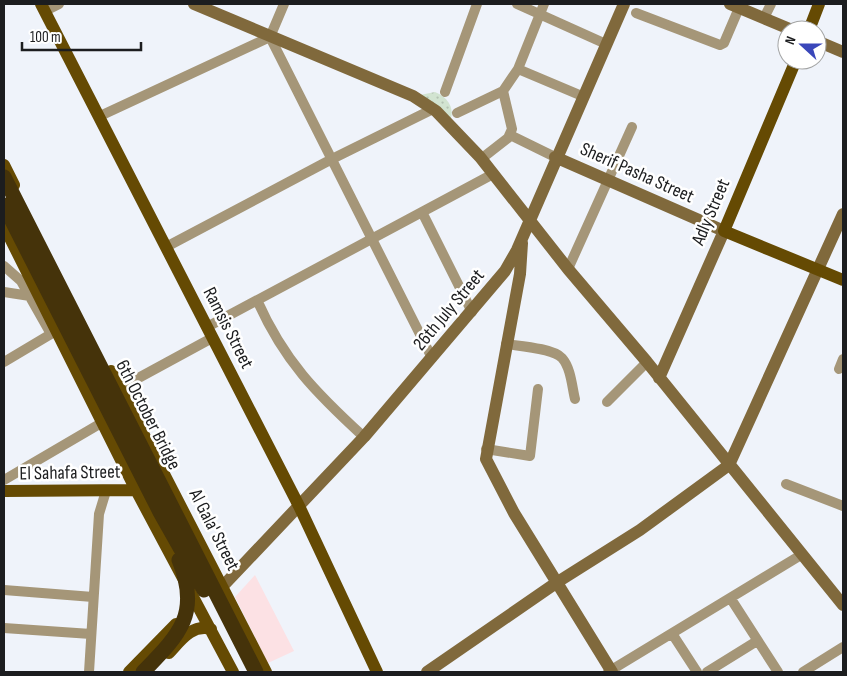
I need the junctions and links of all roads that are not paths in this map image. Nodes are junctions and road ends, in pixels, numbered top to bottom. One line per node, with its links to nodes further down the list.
1 (59, 4): 11 (street)
2 (194, 4): 17 (street)
3 (284, 4): 17 (street)
4 (477, 4): 24 (street)
5 (517, 4): 13 (street)
6 (544, 4): 13 (street)
7 (624, 4): 18 (street, 26th July Street)
8 (771, 4): 14 (street)
9 (820, 4): 15 (main road)
10 (734, 6): 12 (street); 14 (street)
11 (43, 8): 28 (main road, Ramsis Street)
12 (636, 13)
13 (540, 14): 18 (street); 21 (street)
14 (764, 18): 16 (street)
15 (813, 20)
16 (777, 24)
17 (270, 37): 26 (street); 28 (street); 32 (street)
18 (606, 44): 25 (street, 26th July Street)
19 (827, 45): 20 (street)
20 (843, 52)
21 (518, 69): 23 (street); 25 (street)
22 (792, 70): 43 (main road, Adly Street)
23 (502, 91): 27 (street); 30 (street)
24 (445, 92)
25 (582, 96): 31 (street, 26th July Street)
26 (433, 109): 32 (street); 33 (street)
27 (457, 113)
28 (100, 116): 47 (main road, Ramsis Street)
29 (632, 127): 37 (street)
30 (510, 135): 31 (street); 33 (street)
31 (555, 158): 37 (street, Sherif Pasha Street); 41 (street, 26th July Street)
32 (332, 159): 45 (street); 47 (street)
33 (481, 159): 35 (street)
34 (4, 165): 63 (main road, Al Gala' Street)
35 (493, 174): 39 (street); 41 (street)
36 (4, 177): 100 (highway, 6th October Bridge, bridge)
37 (607, 181): 43 (street, Sherif Pasha Street); 49 (street)
38 (4, 205): 78 (highway, 6th October Bridge, bridge)
39 (422, 212): 45 (street); 55 (street)
40 (843, 214): 50 (street)
41 (529, 220): 44 (street, 26th July Street); 49 (street)
42 (4, 226): 46 (main road)
43 (724, 231): 50 (main road, Sherif Pasha Street); 62 (street, Adly Street)
44 (522, 238): 55 (street, 26th July Street); 58 (street)
45 (372, 239): 54 (street); 59 (street)
46 (8, 247): 56 (main road)
47 (166, 247): 57 (main road, Ramsis Street)
48 (4, 266): 53 (street)
49 (568, 269): 61 (street)
50 (818, 269): 51 (main road, Sherif Pasha Street); 70 (street)
51 (843, 280)
52 (4, 292): 53 (street)
53 (30, 296): 56 (street)
54 (257, 300): 57 (street); 68 (street)
55 (472, 312): 59 (street, 26th July Street)
56 (54, 332): 60 (street); 67 (main road)
57 (209, 333): 63 (street); 76 (main road, Ramsis Street)
58 (506, 344): 65 (street); 69 (street)
59 (432, 358): 68 (street, 26th July Street)
60 (4, 362)
61 (647, 362): 62 (street); 66 (street)
62 (659, 378): 70 (street)
63 (120, 388): 82 (main road, Al Gala' Street)
64 (538, 389): 69 (street)
65 (575, 399)
66 (607, 402)
67 (103, 422): 71 (street); 73 (main road)
68 (364, 437): 76 (street, 26th July Street)
69 (486, 449): 81 (street)
70 (729, 465): 79 (street); 81 (street)
71 (4, 480)
72 (786, 484): 77 (street)
73 (136, 490): 74 (main road, El Sahafa Street); 80 (main road)
74 (106, 491): 75 (main road, El Sahafa Street); 84 (street)
75 (4, 492)
76 (299, 506): 82 (street, 26th July Street); 102 (main road, Ramsis Street)
77 (843, 506)
78 (160, 512): 96 (highway, bridge); 99 (highway, 6th October Bridge, bridge)
79 (801, 555): 85 (street); 86 (street)
80 (184, 581): 88 (main road); 95 (main road)
81 (556, 583): 103 (street); 104 (street)
82 (222, 587): 101 (main road, Al Gala' Street)
83 (4, 590): 84 (street)
84 (93, 597): 89 (street)
85 (731, 599): 90 (street); 91 (street)
86 (842, 601)
87 (4, 628): 89 (street)
88 (211, 629): 97 (main road); 98 (main road)
89 (91, 634): 94 (street)
90 (673, 634): 93 (street); 104 (street)
91 (757, 641): 106 (street); 107 (street)
92 (843, 647): 108 (street)
93 (694, 669): 105 (street)
94 (89, 672)
95 (129, 672)
96 (143, 672)
97 (149, 672)
98 (233, 672)
99 (244, 672)
100 (256, 672)
101 (266, 672)
102 (377, 672)
103 (427, 672)
104 (610, 672)
105 (682, 672)
106 (707, 672)
107 (778, 672)
108 (803, 672)

